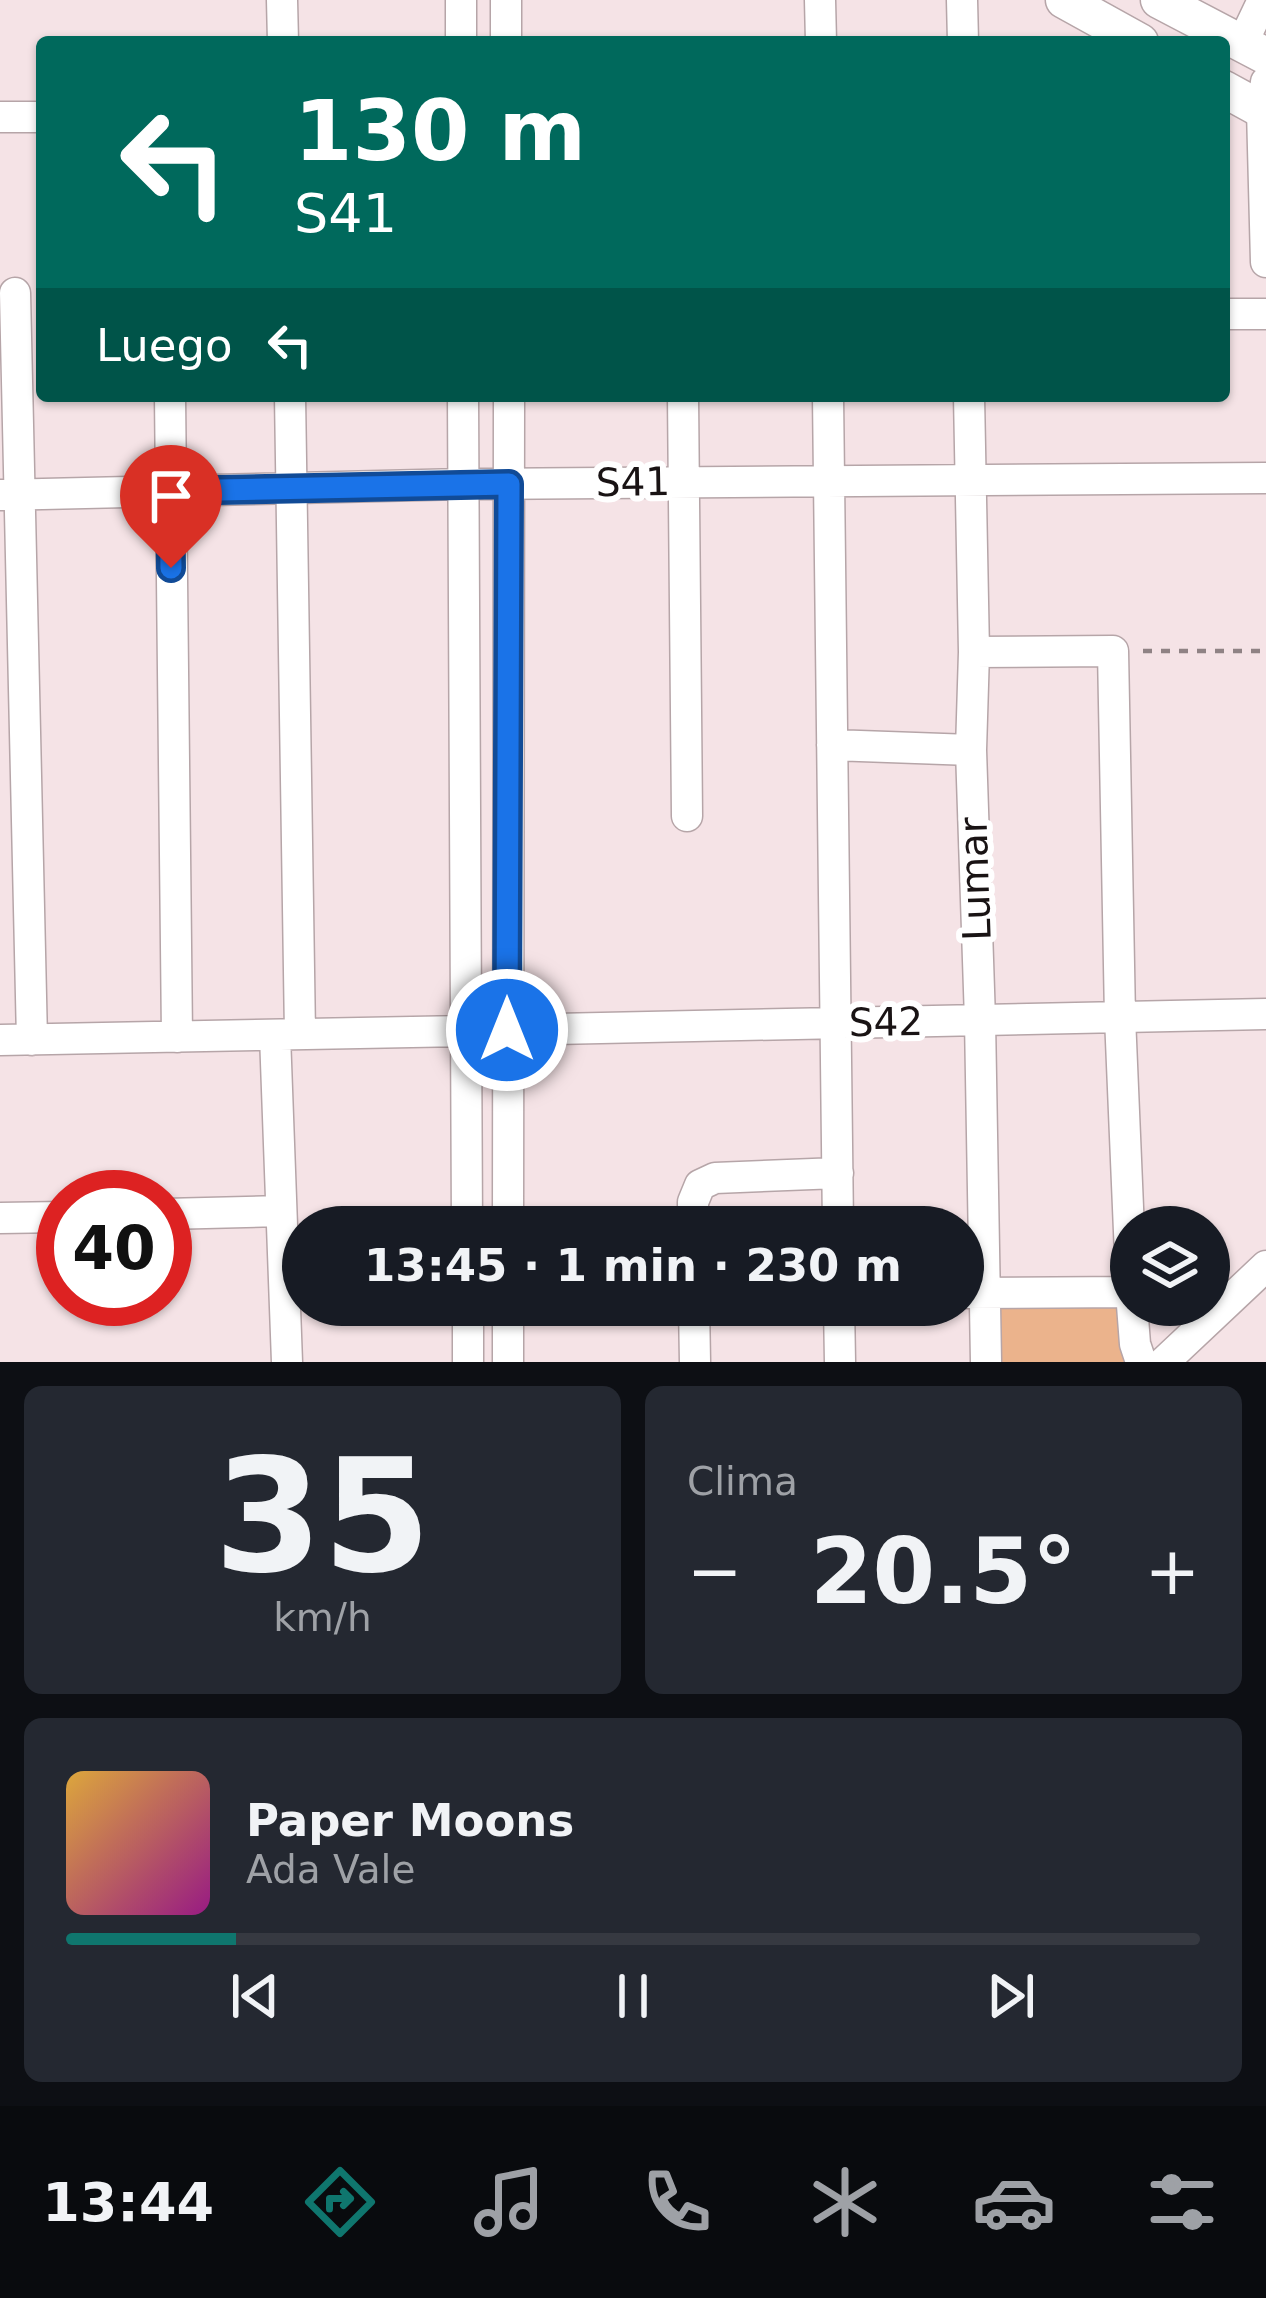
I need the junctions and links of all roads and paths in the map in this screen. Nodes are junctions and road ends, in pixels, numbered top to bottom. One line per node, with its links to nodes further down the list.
1 (283, 0): 9 (street)
2 (461, 0): 10 (street)
3 (506, 0): 11 (street)
4 (820, 0): 12 (street)
5 (962, 0): 13 (street)
6 (1064, 0): 14 (main road)
7 (1159, 0): 15 (main road)
8 (1263, 0): 16 (street)
9 (283, 36)
10 (461, 36)
11 (506, 36)
12 (821, 36)
13 (963, 36)
14 (1129, 36)
15 (1227, 36)
16 (1254, 50)
17 (1230, 90): 18 (main road)
18 (1265, 101): 21 (street)
19 (0, 117): 20 (street)
20 (36, 118)
21 (1266, 262)
22 (15, 293): 40 (street)
23 (1230, 314): 24 (street)
24 (1266, 314)
25 (170, 402): 39 (street)
26 (290, 402): 38 (street)
27 (463, 402): 36 (street)
28 (509, 402): 37 (street)
29 (683, 402): 35 (street)
30 (828, 402): 34 (street)
31 (969, 402): 33 (street, Lumar)
32 (1266, 478): 33 (street, S41)
33 (970, 479): 34 (street, S41); 43 (street, Lumar)
34 (830, 480): 35 (street, S41); 44 (street)
35 (683, 482): 37 (street, S41); 46 (street)
36 (463, 484): 37 (street, S41); 38 (street, S41); 52 (street)
37 (509, 484): 51 (street)
38 (292, 488): 39 (street, S41); 53 (street)
39 (170, 491): 40 (street, S41); 54 (street)
40 (10, 495): 56 (street)
41 (1113, 651): 42 (path); 43 (street); 48 (street)
42 (1266, 651)
43 (974, 652): 45 (street, Lumar)
44 (832, 745): 45 (street); 50 (street)
45 (971, 750): 49 (street, Lumar)
46 (687, 816)
47 (1266, 1014): 48 (street, S42)
48 (1120, 1017): 49 (street, S42); 63 (street)
49 (980, 1020): 50 (street, S42); 62 (street, Lumar)
50 (836, 1023): 51 (street, S42); 57 (street)
51 (507, 1030): 59 (street)
52 (464, 1031): 53 (street); 58 (street)
53 (288, 1034): 54 (street); 64 (street)
54 (177, 1037): 56 (street)
55 (0, 1040): 56 (street)
56 (32, 1040)
57 (838, 1173): 60 (street); 61 (street)
58 (467, 1206)
59 (508, 1206)
60 (692, 1206)
61 (838, 1206)
62 (976, 1206)
63 (1128, 1206)
64 (281, 1211): 65 (street); 77 (street)
65 (192, 1213)
66 (36, 1217): 67 (street)
67 (0, 1218)
68 (1266, 1266): 84 (street)
69 (1110, 1292): 70 (street)
70 (984, 1293)
71 (468, 1326): 78 (street)
72 (508, 1326): 79 (street)
73 (694, 1326): 80 (street)
74 (839, 1326): 81 (street)
75 (980, 1326): 82 (street, Lumar)
76 (1134, 1326): 83 (street)
77 (286, 1362)
78 (469, 1362)
79 (508, 1362)
80 (695, 1362)
81 (840, 1362)
82 (986, 1362)
83 (1141, 1362)
84 (1164, 1362)

